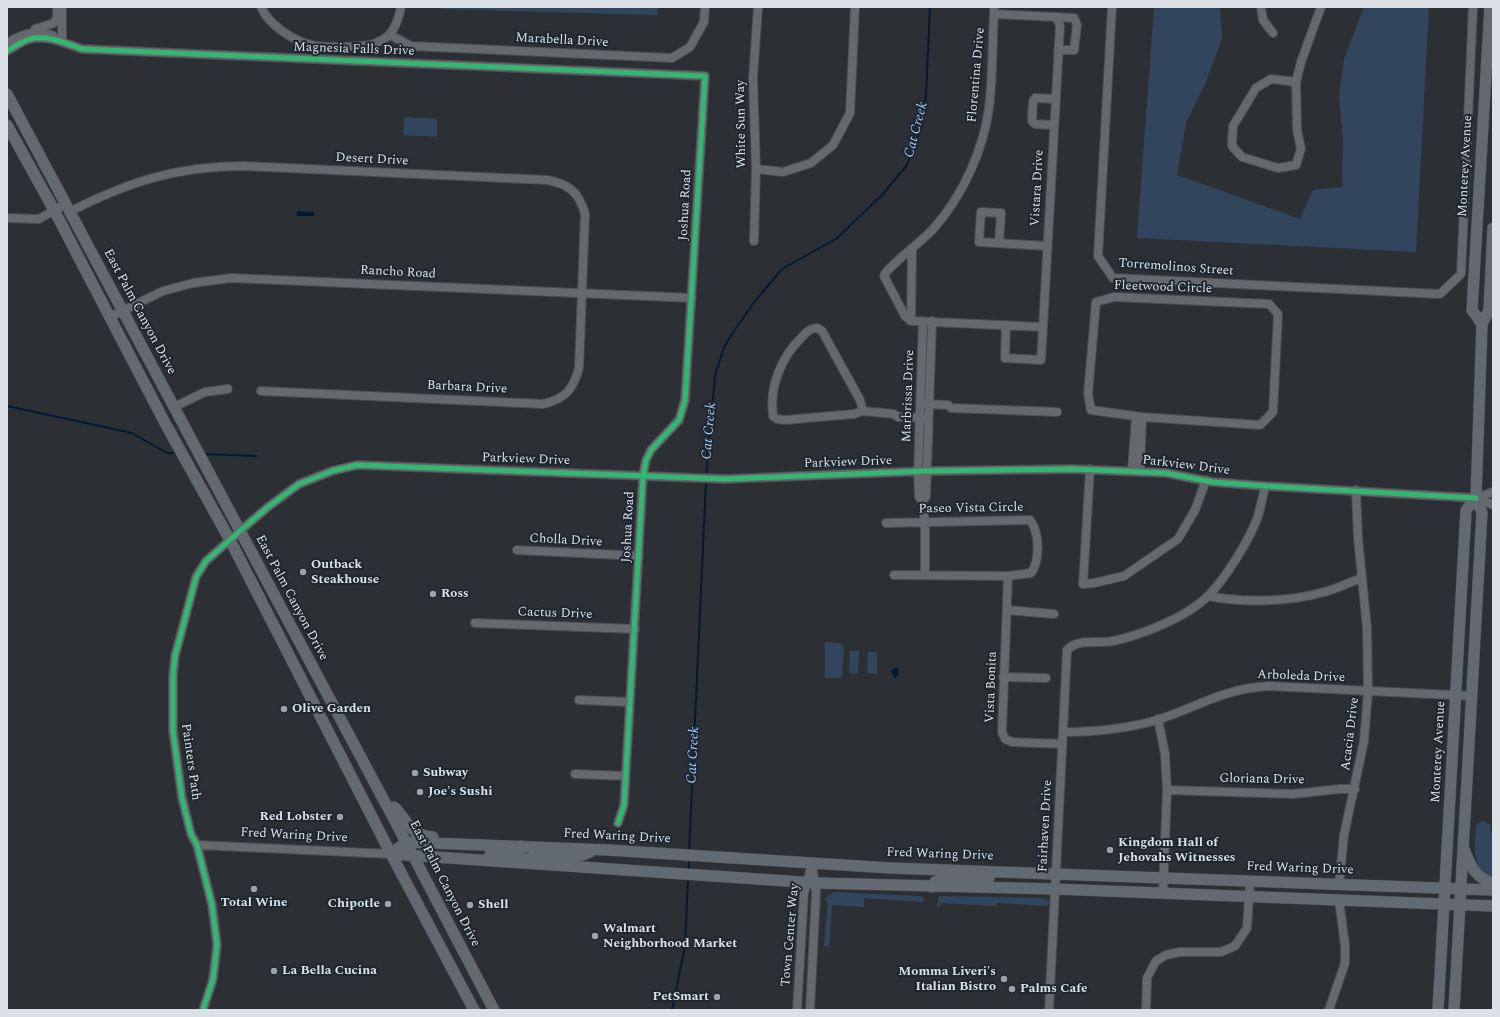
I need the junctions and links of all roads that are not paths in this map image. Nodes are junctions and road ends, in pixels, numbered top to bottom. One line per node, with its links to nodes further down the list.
1 (57, 7): 16 (street)
2 (62, 7): 18 (street)
3 (261, 7): 17 (street)
4 (401, 7): 17 (street)
5 (705, 7): 17 (street, Marabella Drive)
6 (758, 7): 28 (street, White Sun Way)
7 (855, 7): 28 (street)
8 (1112, 7): 11 (street, Torremolinos Street)
9 (1261, 7): 15 (street)
10 (1322, 7): 23 (street)
11 (1474, 7)
12 (1490, 7): 43 (main road, Monterey Avenue)
13 (994, 10): 14 (street); 36 (street, Florentina Drive)
14 (1056, 17): 21 (street, Vistara Drive); 21 (street)
15 (1273, 32)
16 (28, 33): 18 (street, Magnesia Falls Drive); 19 (street, Magnesia Falls Drive)
17 (390, 35)
18 (59, 41): 20 (street, Magnesia Falls Drive); 22 (street, Magnesia Falls Drive)
19 (7, 43)
20 (7, 50)
21 (1058, 50): 25 (street, Vistara Drive)
22 (705, 76): 38 (street, Joshua Road)
23 (1296, 82): 23 (street)
24 (7, 94): 29 (main road, East Palm Canyon Drive)
25 (1055, 99): 27 (street, Vistara Drive); 27 (street)
26 (7, 125): 30 (main road, East Palm Canyon Drive)
27 (1054, 125): 35 (street, Vistara Drive)
28 (756, 169): 33 (street, White Sun Way)
29 (67, 208): 30 (street, Desert Drive); 37 (street, Desert Drive); 39 (main road, East Palm Canyon Drive)
30 (54, 210): 31 (street, Desert Drive); 40 (main road, East Palm Canyon Drive)
31 (7, 218)
32 (1493, 228): 43 (main road)
33 (754, 241)
34 (999, 243): 35 (street)
35 (1047, 246): 45 (street, Vistara Drive)
36 (912, 250): 41 (street); 41 (street, Florentina Drive)
37 (582, 293): 38 (street, Rancho Road); 39 (street, Rancho Road); 49 (street, Barbara Drive)
38 (692, 298): 58 (street, Joshua Road)
39 (123, 311): 40 (street, Rancho Road); 52 (main road, East Palm Canyon Drive)
40 (110, 317): 68 (main road, East Palm Canyon Drive)
41 (911, 321): 42 (street)
42 (927, 321): 44 (street); 46 (street, Marbrissa Drive)
43 (1482, 324): 63 (main road)
44 (1006, 325): 45 (street); 45 (street, Vistara Drive)
45 (1044, 327)
46 (927, 343): 47 (street, Marbrissa Drive); 47 (street, Marbrissa Drive)
47 (926, 371): 51 (street, Marbrissa Drive)
48 (228, 389): 52 (street)
49 (261, 391)
50 (863, 411): 50 (street); 51 (street)
51 (925, 411): 53 (street); 56 (street, Marbrissa Drive)
52 (177, 412): 67 (main road, East Palm Canyon Drive)
53 (1056, 412)
54 (1139, 417): 54 (street, Fleetwood Circle); 57 (street)
55 (1090, 469): 56 (street, Parkview Drive); 57 (street, Parkview Drive); 59 (street)
56 (922, 471): 58 (street, Parkview Drive); 65 (street, Marbrissa Drive)
57 (1136, 471): 59 (street, Parkview Drive)
58 (643, 476): 67 (street, Parkview Drive); 70 (street, Joshua Road)
59 (1206, 480): 60 (street, Parkview Drive)
60 (1265, 486): 61 (street, Parkview Drive); 75 (street)
61 (1356, 490): 63 (street, Parkview Drive); 74 (street, Acacia Drive)
62 (1493, 492): 63 (street)
63 (1476, 498): 64 (street); 83 (main road, Monterey Avenue); 84 (main road)
64 (1493, 505)
65 (925, 522): 66 (street, Paseo Vista Circle); 72 (street); 73 (street, Paseo Vista Circle)
66 (886, 524)
67 (240, 531): 68 (street, Painters Path); 94 (main road, East Palm Canyon Drive)
68 (230, 540): 98 (street, Painters Path); 102 (main road, East Palm Canyon Drive)
69 (517, 550): 70 (street, Cholla Drive)
70 (639, 556): 79 (street, Joshua Road)
71 (894, 575): 72 (street, Paseo Vista Circle)
72 (925, 575): 73 (street, Paseo Vista Circle)
73 (1008, 576): 76 (street, Vista Bonita)
74 (1362, 578): 75 (street); 82 (street, Acacia Drive)
75 (1208, 596): 88 (street, Fairhaven Drive)
76 (1007, 610): 77 (street); 80 (street, Vista Bonita)
77 (1054, 614)
78 (475, 623): 79 (street, Cactus Drive)
79 (635, 629): 86 (street, Joshua Road)
80 (1003, 677): 81 (street); 89 (street, Vista Bonita)
81 (1046, 678)
82 (1368, 692): 83 (street, Arboleda Drive); 87 (street, Arboleda Drive); 92 (street, Acacia Drive)
83 (1456, 695): 84 (street, Arboleda Drive); 116 (main road, Monterey Avenue)
84 (1473, 696): 100 (main road)
85 (580, 700): 86 (street)
86 (629, 702): 91 (street, Joshua Road)
87 (1158, 719): 88 (street, Arboleda Drive); 93 (street)
88 (1063, 732): 89 (street, Fairhaven Drive)
89 (1062, 744): 108 (street, Fairhaven Drive)
90 (575, 774): 91 (street)
91 (626, 776): 95 (street, Joshua Road)
92 (1356, 789): 93 (street, Gloriana Drive); 113 (street, Acacia Drive)
93 (1167, 790): 109 (street)
94 (380, 792): 96 (main road, East Palm Canyon Drive); 97 (main road)
95 (618, 823)
96 (406, 842): 97 (main road, Fred Waring Drive); 102 (main road); 103 (main road, East Palm Canyon Drive)
97 (467, 844): 99 (main road, Fred Waring Drive)
98 (197, 845): 102 (street, Fred Waring Drive); 127 (street, Painters Path)
99 (521, 846): 101 (main road, Fred Waring Drive); 104 (main road)
100 (1463, 848): 112 (main road); 117 (main road)
101 (594, 850): 105 (main road); 106 (main road, Fred Waring Drive)
102 (391, 854): 103 (main road, Fred Waring Drive); 128 (main road, East Palm Canyon Drive)
103 (413, 857): 104 (main road, Fred Waring Drive); 129 (main road, East Palm Canyon Drive)
104 (466, 860): 105 (main road, Fred Waring Drive)
105 (521, 864): 111 (main road, Fred Waring Drive)
106 (812, 864): 107 (main road, Fred Waring Drive); 111 (street, Town Center Way)
107 (1011, 872): 108 (main road, Fred Waring Drive); 115 (main road)
108 (1056, 873): 109 (main road, Fred Waring Drive); 118 (street, Fairhaven Drive)
109 (1163, 878): 110 (main road, Fred Waring Drive); 120 (street)
110 (1250, 881): 113 (main road, Fred Waring Drive); 121 (street)
111 (811, 883): 115 (main road, Fred Waring Drive); 130 (street, Town Center Way); 131 (street, Town Center Way)
112 (1493, 883)
113 (1340, 884): 114 (main road, Fred Waring Drive); 122 (main road)
114 (1388, 886): 116 (main road, Fred Waring Drive); 123 (main road)
115 (932, 887): 118 (main road, Fred Waring Drive)
116 (1446, 888): 117 (main road, Fred Waring Drive); 124 (main road, Monterey Avenue)
117 (1460, 888): 119 (main road, Fred Waring Drive); 125 (main road)
118 (1055, 889): 120 (main road, Fred Waring Drive); 132 (street, Fairhaven Drive)
119 (1493, 890)
120 (1163, 893): 121 (main road, Fred Waring Drive)
121 (1249, 896): 122 (main road, Fred Waring Drive); 133 (street)
122 (1284, 897): 123 (main road, Fred Waring Drive)
123 (1339, 900): 124 (main road, Fred Waring Drive); 134 (street)
124 (1445, 904): 125 (main road, Fred Waring Drive); 135 (main road, Monterey Avenue)
125 (1459, 905): 126 (main road, Fred Waring Drive); 136 (main road)
126 (1493, 906)
127 (202, 1010)
128 (474, 1010)
129 (494, 1010)
130 (797, 1010)
131 (810, 1010)
132 (1049, 1010)
133 (1146, 1010)
134 (1330, 1010)
135 (1438, 1010)
136 (1454, 1010)

